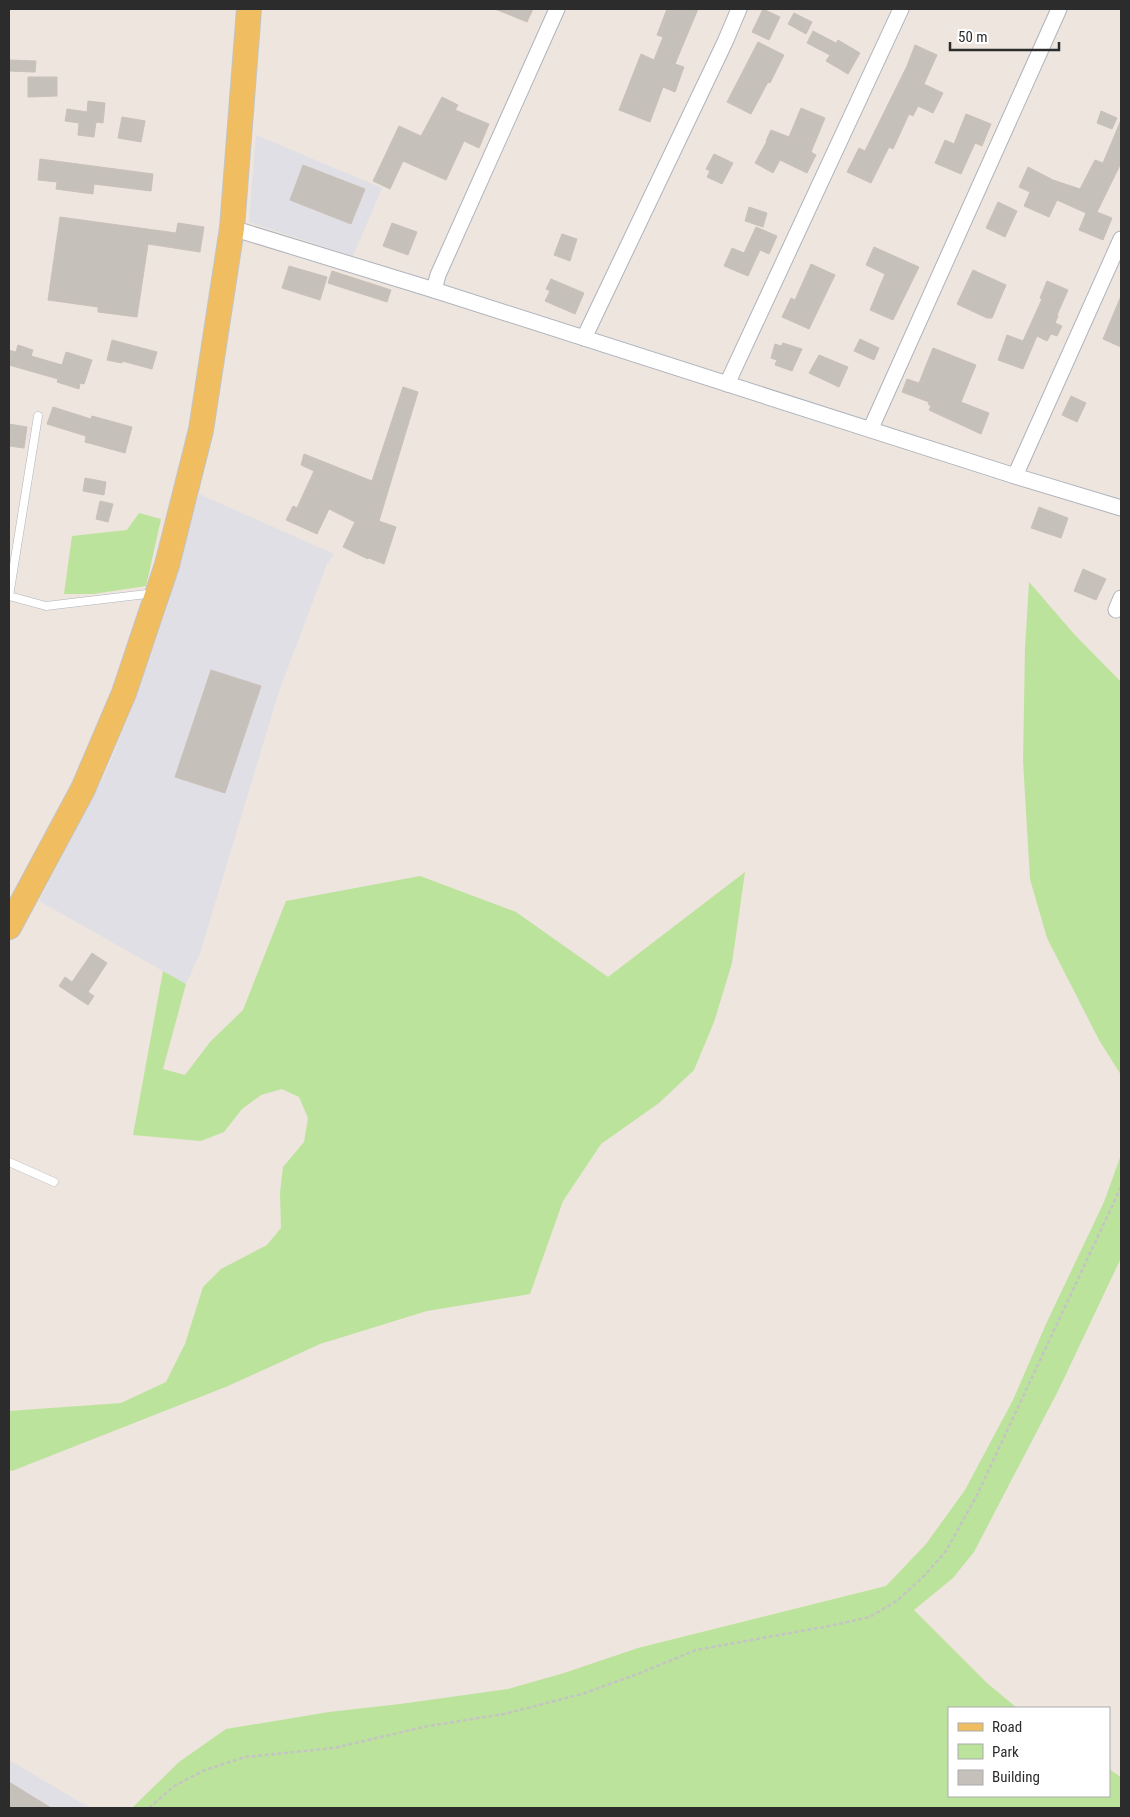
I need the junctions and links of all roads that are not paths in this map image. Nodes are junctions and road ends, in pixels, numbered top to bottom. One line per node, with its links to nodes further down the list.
1 (249, 9): 6 (main road)
2 (557, 9): 8 (street)
3 (739, 9): 9 (street)
4 (901, 9): 10 (street)
5 (1059, 9): 12 (street)
6 (232, 228): 8 (street); 15 (main road)
7 (1121, 239): 13 (street)
8 (434, 290): 9 (street)
9 (584, 338): 10 (street)
10 (727, 384): 12 (street)
11 (38, 416): 16 (lane)
12 (871, 428): 13 (street)
13 (1015, 476): 14 (street)
14 (1121, 508)
15 (159, 593): 16 (lane); 17 (main road)
16 (9, 596)
17 (9, 927)
18 (9, 1162): 19 (lane)
19 (54, 1182)

